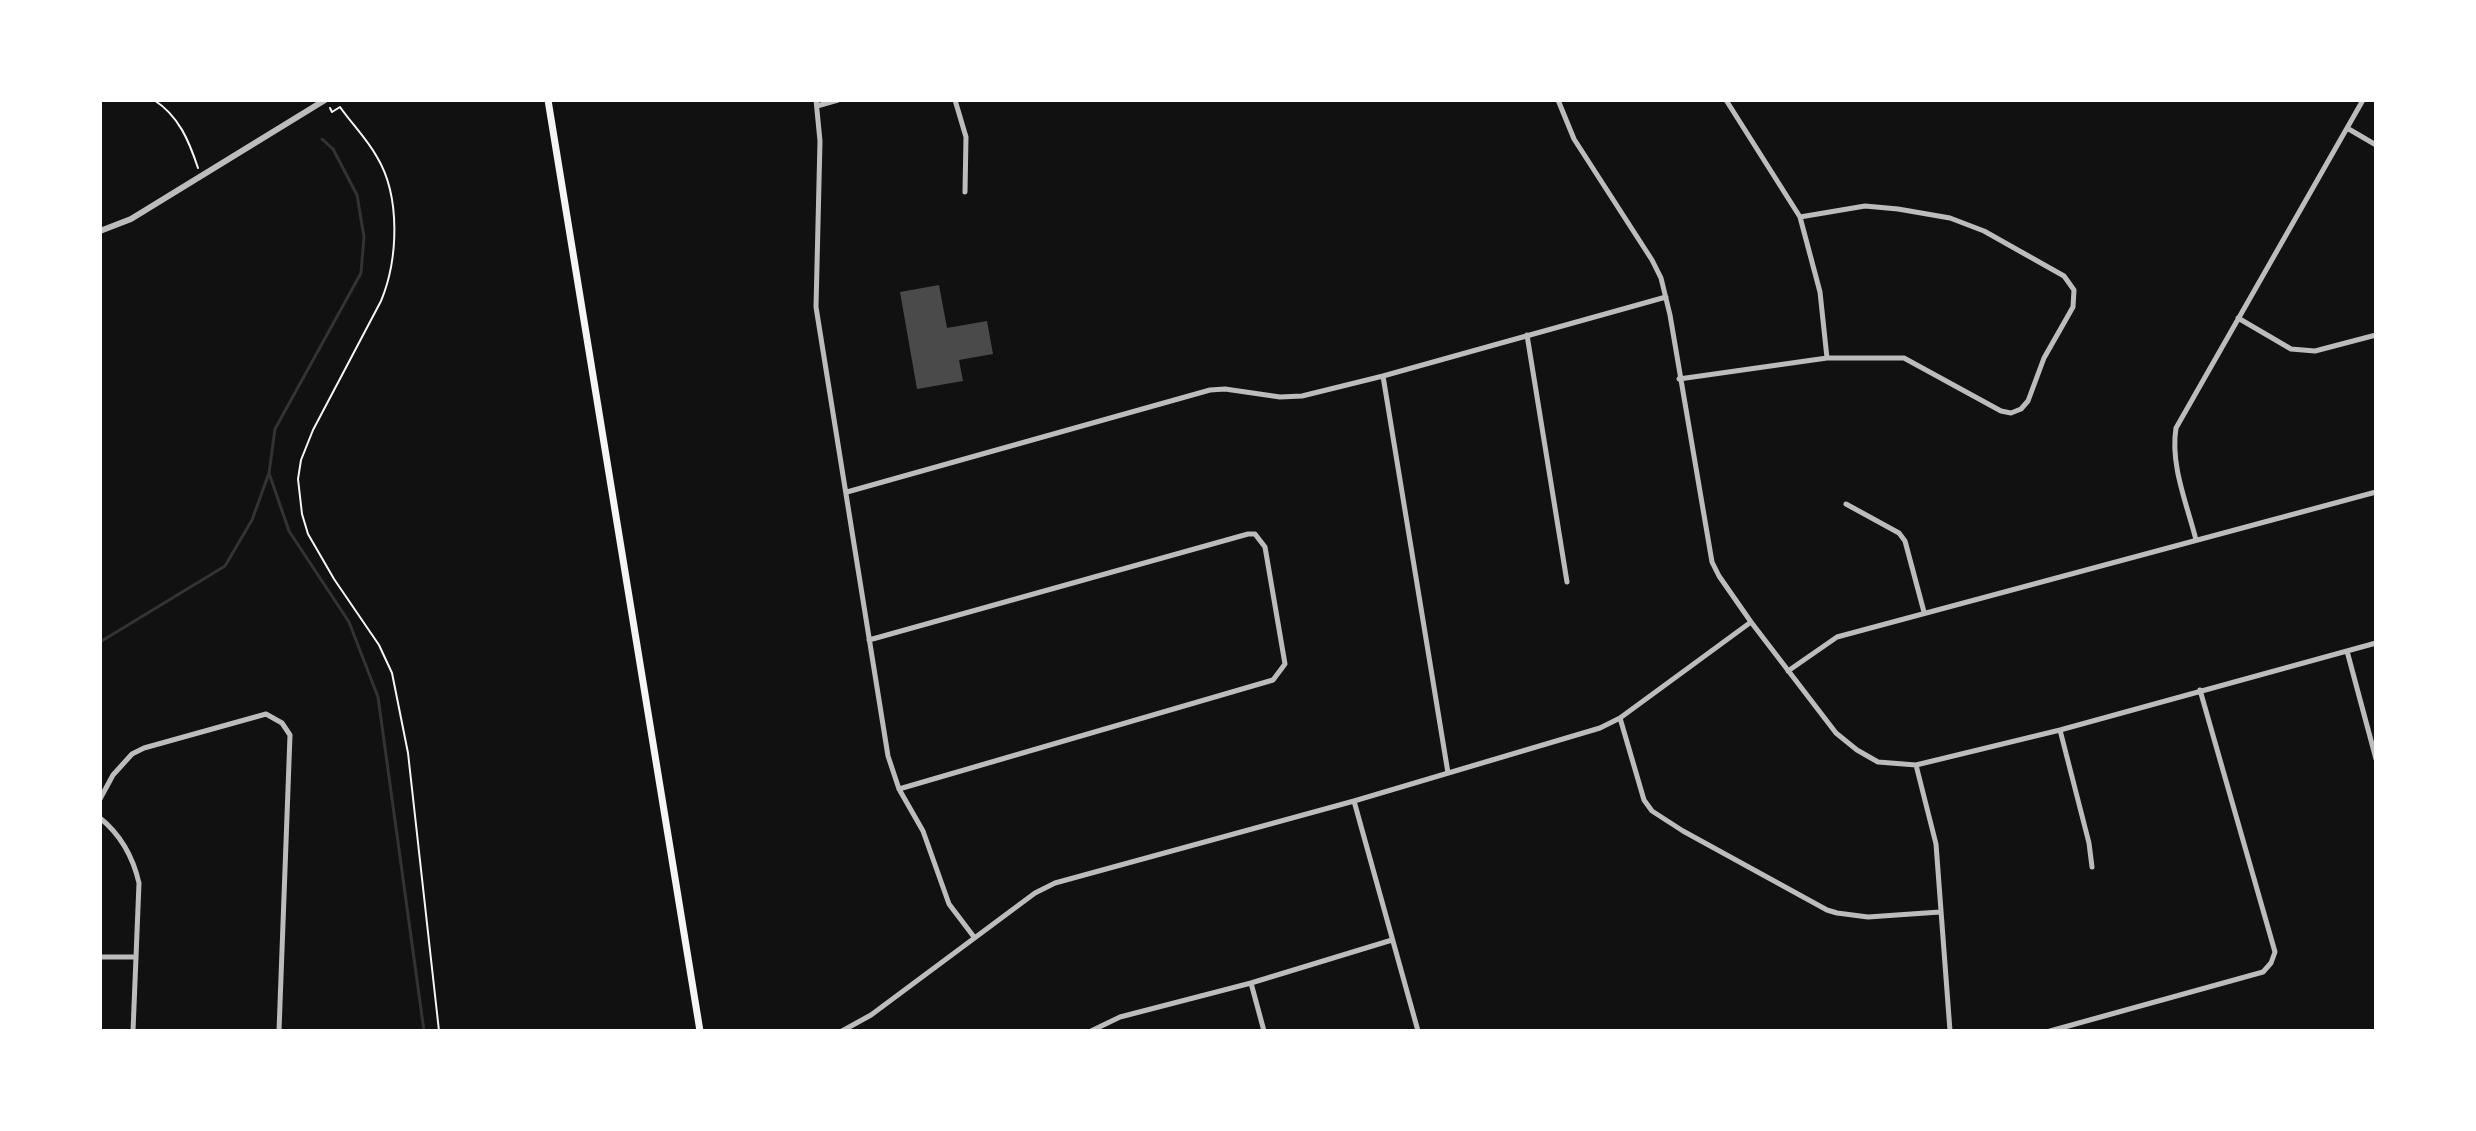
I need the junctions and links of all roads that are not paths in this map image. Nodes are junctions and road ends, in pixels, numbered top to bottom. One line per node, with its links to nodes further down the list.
1 (325, 100): 13 (street)
2 (548, 100): 52 (main road)
3 (838, 100): 8 (street)
4 (955, 100): 11 (street)
5 (1558, 100): 14 (street)
6 (1726, 100): 12 (street)
7 (2363, 100): 9 (street)
8 (817, 103): 21 (street)
9 (2347, 128): 10 (street); 15 (street)
10 (2376, 145)
11 (965, 192)
12 (1800, 217): 18 (street); 18 (street)
13 (100, 231)
14 (1666, 297): 16 (street); 20 (street)
15 (2238, 318): 17 (street); 24 (street)
16 (1527, 335): 19 (street); 25 (street)
17 (2376, 335)
18 (1827, 358): 20 (street)
19 (1383, 376): 21 (street); 37 (street)
20 (1679, 379): 27 (street)
21 (847, 492): 28 (street)
22 (2376, 492): 24 (street)
23 (1846, 504): 26 (street)
24 (2196, 540): 26 (street)
25 (1567, 582)
26 (1924, 612): 31 (street)
27 (1751, 622): 31 (street); 33 (street)
28 (869, 640): 38 (street); 38 (street)
29 (2376, 643): 30 (street)
30 (2347, 651): 32 (street); 35 (street)
31 (1788, 671): 36 (street)
32 (2200, 690): 34 (street); 59 (street)
33 (1620, 718): 37 (street); 43 (street)
34 (2060, 730): 36 (street); 42 (street)
35 (2376, 759)
36 (1916, 765): 43 (street)
37 (1448, 773): 40 (street)
38 (899, 789): 44 (street)
39 (100, 799): 51 (street)
40 (1354, 801): 44 (street); 45 (street)
41 (100, 818): 47 (street)
42 (2092, 867)
43 (1940, 912): 58 (street)
44 (974, 937): 53 (street)
45 (1392, 940): 48 (street); 57 (street)
46 (100, 957): 47 (street)
47 (135, 957): 50 (street)
48 (1251, 983): 49 (street); 56 (street)
49 (1106, 1024): 54 (street); 55 (street)
50 (133, 1031)
51 (279, 1031)
52 (700, 1031)
53 (842, 1031)
54 (1091, 1031)
55 (1108, 1031)
56 (1264, 1031)
57 (1418, 1031)
58 (1950, 1031)
59 (2050, 1031)

